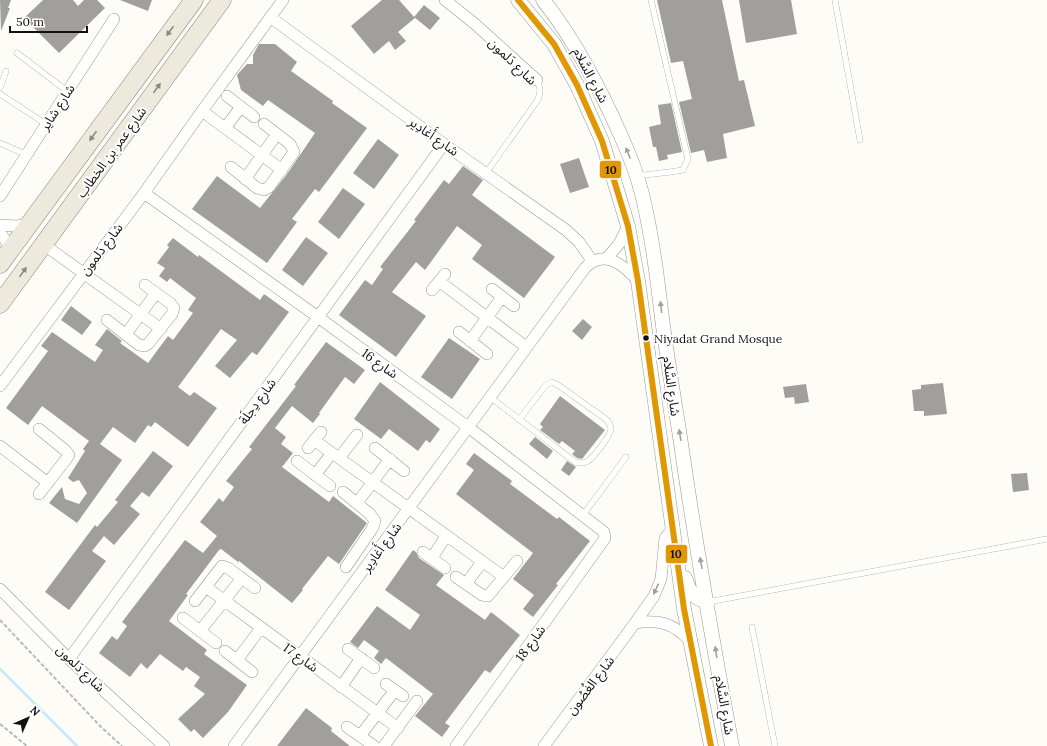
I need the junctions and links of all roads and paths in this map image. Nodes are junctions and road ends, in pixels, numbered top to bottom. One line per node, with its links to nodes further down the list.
1 (194, 0): 37 (main road, شارع عمر بن الخطاب, one-way to 37)
2 (222, 0): 41 (main road, شارع عمر بن الخطاب, one-way to 2)
3 (283, 0): 9 (street, شارع دَلمون)
4 (445, 0): 13 (street, شارع دَلمون)
5 (518, 0): 39 (street, شارع السَّلام)
6 (543, 0): 33 (street, شارع السَّلام, one-way to 6)
7 (652, 0): 33 (lane)
8 (835, 0): 25 (lane)
9 (270, 17): 19 (street, شارع دَلمون); 27 (street, شارع أَغادِير)
10 (114, 19): 15 (street, شارع شاير)
11 (17, 53): 15 (lane)
12 (6, 71): 14 (lane)
13 (537, 80): 32 (lane, شارع دَلمون)
14 (0, 88)
15 (67, 91): 21 (street, شارع شاير)
16 (0, 94): 21 (lane)
17 (227, 96): 18 (street)
18 (241, 107): 20 (street); 23 (street)
19 (202, 110): 23 (street); 35 (street, شارع دَلمون)
20 (254, 117)
21 (46, 124): 28 (street, شارع شاير)
22 (264, 124): 24 (street)
23 (225, 128): 29 (street)
24 (277, 134): 29 (street); 31 (street)
25 (860, 140)
26 (0, 143): 28 (lane)
27 (444, 144): 32 (street, شارع أَغادِير); 56 (street, شارع دِجلَة)
28 (26, 154): 36 (street, شارع شاير)
29 (262, 155): 31 (street); 34 (street)
30 (231, 167): 34 (street)
31 (282, 170): 34 (street)
32 (486, 173): 44 (street, شارع أَغادِير)
33 (636, 176): 106 (street, شارع السَّلام, one-way to 33)
34 (245, 179)
35 (144, 193): 46 (street, شارع دَلمون); 56 (street, شارع 16)
36 (0, 196)
37 (29, 224): 38 (street); 42 (main road, شارع عمر بن الخطاب)
38 (0, 225)
39 (628, 226): 43 (street); 47 (street, شارع السَّلام)
40 (0, 232): 42 (street)
41 (43, 244): 46 (street); 53 (main road, شارع عمر بن الخطاب, one-way to 41)
42 (11, 249): 45 (main road, شارع عمر بن الخطاب)
43 (606, 259): 44 (street); 47 (street)
44 (593, 262): 63 (street, شارع أَغادِير)
45 (0, 264)
46 (83, 273): 55 (street); 65 (street, شارع دَلمون)
47 (638, 281): 88 (street, شارع السَّلام)
48 (439, 282): 57 (street)
49 (145, 285): 51 (street)
50 (492, 289): 52 (street)
51 (156, 293): 55 (street); 59 (street)
52 (502, 297): 54 (street); 57 (street)
53 (0, 304)
54 (514, 306)
55 (140, 315): 59 (street); 61 (street)
56 (318, 317): 68 (street, شارع 16); 118 (street, شارع دِجلَة)
57 (487, 318): 62 (street); 63 (street)
58 (107, 320): 61 (street)
59 (161, 329): 61 (street)
60 (459, 332): 62 (street)
61 (126, 334)
62 (470, 341): 64 (street)
63 (526, 347): 66 (street, شارع أَغادِير)
64 (487, 354)
65 (0, 386)
66 (490, 397): 67 (lane); 68 (street, شارع أَغادِير)
67 (519, 420): 67 (lane)
68 (468, 427): 86 (street, شارع أَغادِير); 87 (street, شارع 16)
69 (39, 430): 80 (street)
70 (357, 435): 74 (street)
71 (314, 440): 74 (street)
72 (0, 446): 80 (street)
73 (375, 448): 76 (street)
74 (336, 456): 79 (street); 81 (street)
75 (626, 457): 87 (lane)
76 (390, 459): 78 (street); 81 (street)
77 (297, 461): 79 (street)
78 (404, 471)
79 (315, 475): 82 (street)
80 (48, 483): 84 (street)
81 (373, 483): 85 (street); 86 (street)
82 (330, 486)
83 (343, 492): 85 (street)
84 (39, 494)
85 (357, 503): 95 (street)
86 (409, 509): 89 (street); 117 (street, شارع أَغادِير)
87 (583, 515): 91 (street, شارع 16)
88 (674, 527): 94 (street, شارع السَّلام); 109 (street, شارع الغُصُون, one-way to 109)
89 (446, 536): 93 (street); 96 (street)
90 (1047, 539): 106 (lane)
91 (603, 541): 137 (street, شارع 18)
92 (517, 561): 98 (street)
93 (482, 562): 98 (street); 100 (street)
94 (679, 566): 106 (street); 113 (street, شارع السَّلام)
95 (346, 567)
96 (445, 568)
97 (456, 576): 100 (street)
98 (504, 577): 100 (street)
99 (242, 578): 101 (street); 102 (street); 105 (street)
100 (466, 584)
101 (206, 587): 104 (street); 105 (street, شارع 17)
102 (255, 588)
103 (0, 589): 118 (street, شارع دَلمون)
104 (195, 601)
105 (224, 601): 110 (street, شارع 17); 112 (street)
106 (707, 602): 113 (street); 140 (street, شارع السَّلام, one-way to 106)
107 (183, 618): 112 (street)
108 (0, 620): 132 (path)
109 (635, 623): 113 (street); 138 (street, شارع الغُصُون)
110 (261, 628): 117 (street, شارع 17); 120 (street)
111 (752, 628): 141 (lane)
112 (200, 631): 114 (street)
113 (689, 635): 139 (street, شارع السَّلام)
114 (216, 643)
115 (348, 648): 119 (street)
116 (225, 651): 120 (street)
117 (300, 657): 123 (street, شارع 17); 134 (street, شارع أَغادِير)
118 (70, 658): 133 (street, شارع دَلمون)
119 (361, 658): 121 (street); 123 (street)
120 (237, 660): 122 (street)
121 (374, 668)
122 (252, 672)
123 (341, 687): 126 (street, شارع 17)
124 (395, 690): 126 (street)
125 (417, 701): 129 (street)
126 (377, 713): 129 (street, شارع 17); 130 (street)
127 (0, 724): 131 (path)
128 (347, 727): 130 (street)
129 (398, 728): 136 (street)
130 (360, 736): 135 (street)
131 (27, 746)
132 (122, 746)
133 (164, 746)
134 (234, 746)
135 (374, 746)
136 (384, 746)
137 (456, 746)
138 (544, 746)
139 (711, 746)
140 (732, 746)
141 (775, 746)

